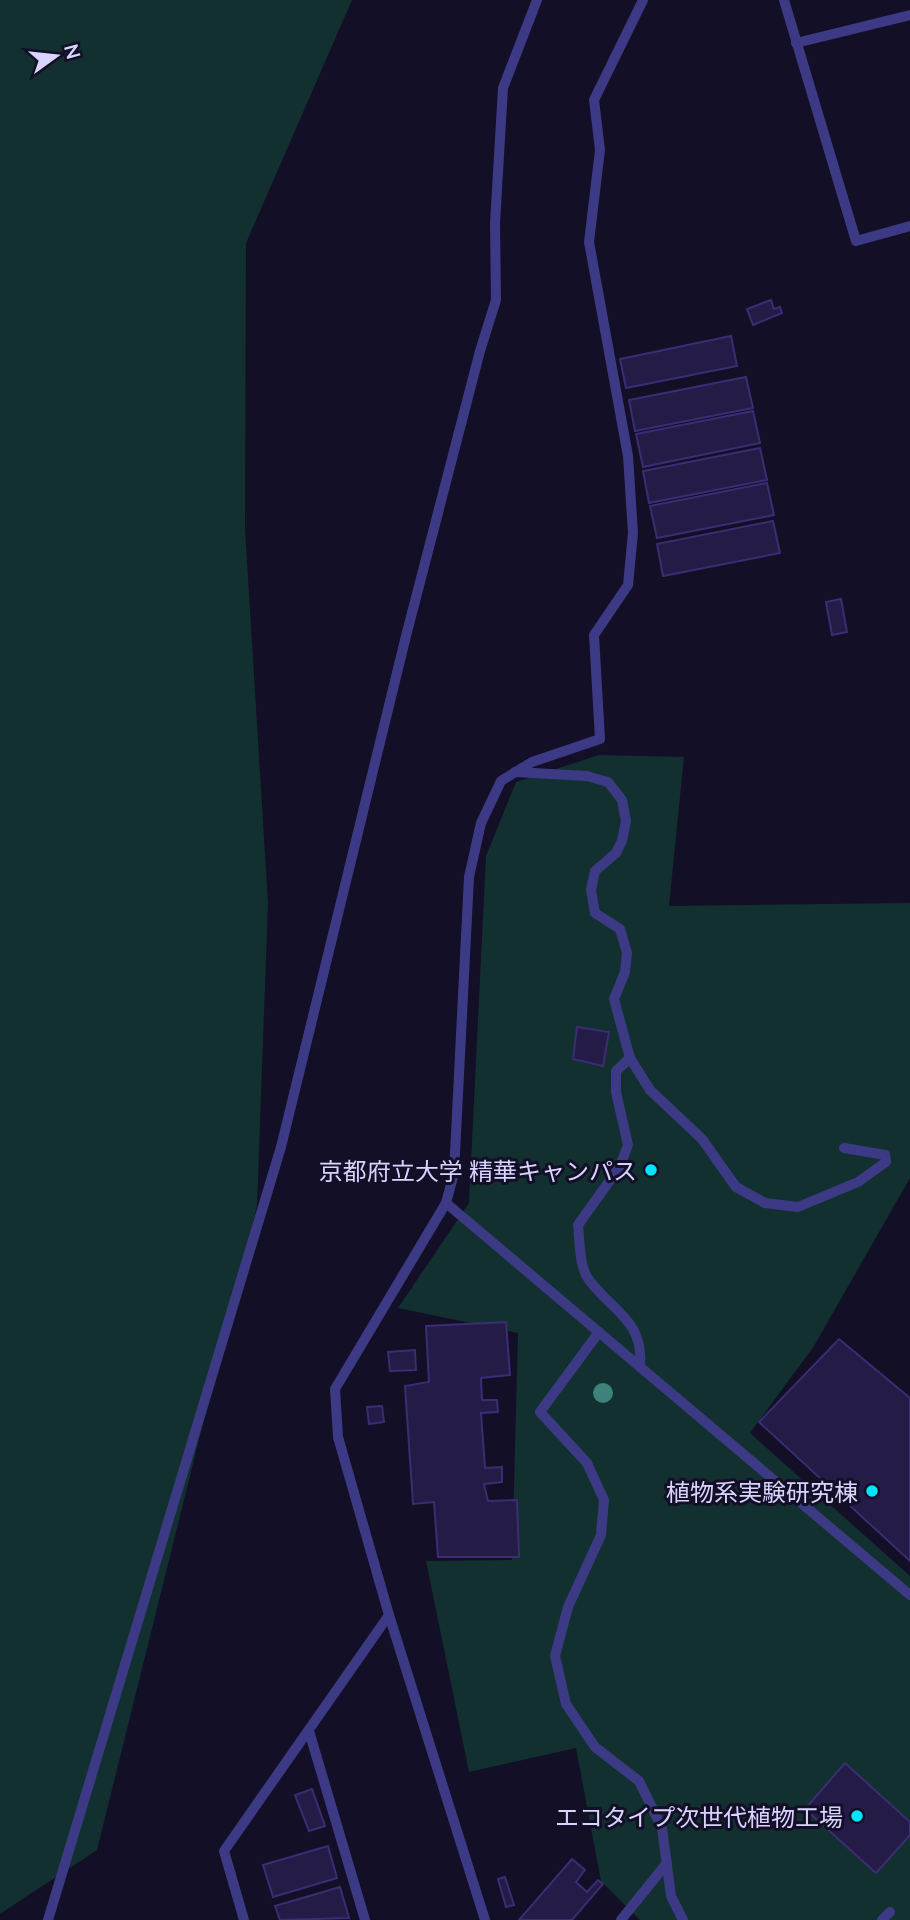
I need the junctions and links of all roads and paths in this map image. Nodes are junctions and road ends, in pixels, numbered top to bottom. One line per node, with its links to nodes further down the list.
1 (537, 0): 17 (lane)
2 (643, 0): 7 (lane)
3 (784, 0): 5 (lane)
4 (910, 15): 5 (lane)
5 (796, 43): 6 (lane)
6 (910, 226)
7 (515, 772): 8 (lane); 10 (lane)
8 (630, 1058): 9 (lane); 12 (lane)
9 (844, 1148)
10 (446, 1203): 11 (lane); 14 (lane)
11 (599, 1332): 12 (lane); 16 (lane)
12 (640, 1367): 13 (lane)
13 (910, 1595)
14 (390, 1615): 15 (lane); 20 (lane)
15 (309, 1731): 18 (lane); 19 (lane)
16 (667, 1863): 21 (lane); 22 (lane)
17 (48, 1920)
18 (244, 1920)
19 (365, 1920)
20 (485, 1920)
21 (621, 1920)
22 (683, 1920)

